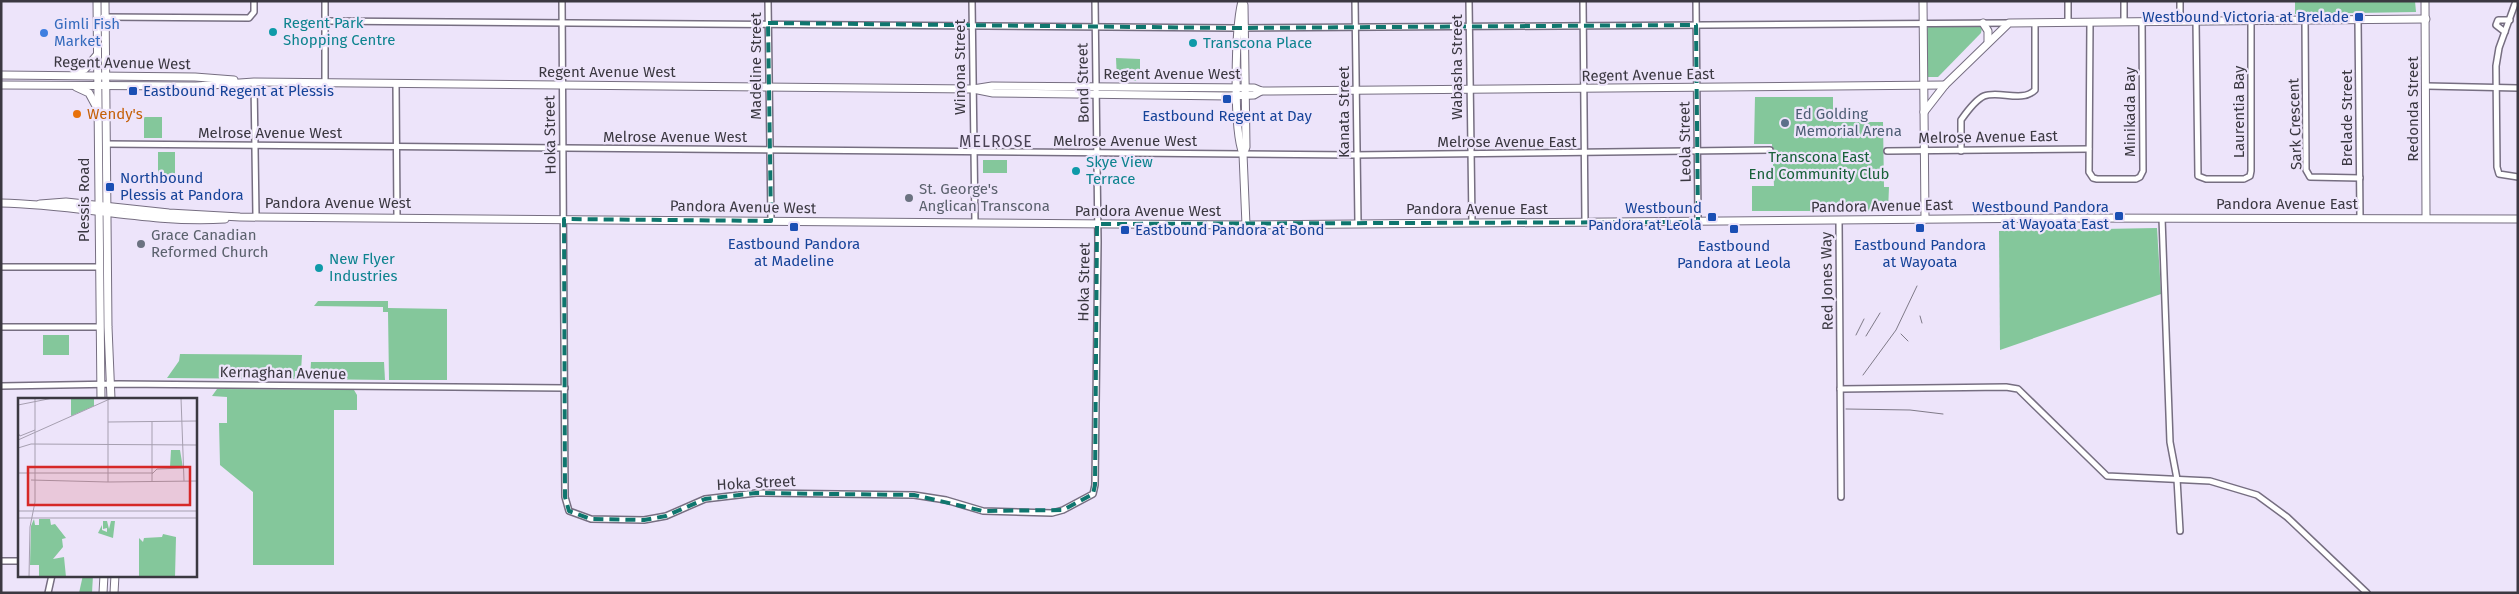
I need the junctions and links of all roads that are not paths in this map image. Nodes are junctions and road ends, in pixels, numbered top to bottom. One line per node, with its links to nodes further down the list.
1 (97, 1): 21 (main road, Plessis Road)
2 (105, 1): 20 (main road, Plessis Road)
3 (254, 1): 20 (street)
4 (325, 1): 23 (street)
5 (562, 1): 30 (street, Hoka Street)
6 (768, 1): 37 (street, Madeline Street)
7 (972, 1): 41 (street, Winona Street)
8 (1094, 1): 42 (street, Bond Street)
9 (1242, 1): 45 (main road)
10 (1355, 1): 46 (street, Kanata Street)
11 (1469, 1): 43 (street, Wabasha Street)
12 (1582, 1): 44 (street)
13 (1696, 1): 40 (street, Leola Street)
14 (1923, 1): 38 (main road)
15 (2068, 1): 33 (street)
16 (2124, 1): 35 (street)
17 (2180, 1): 28 (street)
18 (2426, 1): 22 (main road, Redonda Street)
19 (2516, 1): 27 (street)
20 (105, 17): 21 (street); 53 (main road, Plessis Road)
21 (97, 18): 49 (main road, Plessis Road)
22 (2426, 19): 26 (main road); 65 (main road, Redonda Street)
23 (325, 20): 30 (street); 56 (street)
24 (2251, 20): 25 (main road); 29 (main road); 29 (street, Laurentia Bay)
25 (2306, 20): 26 (main road); 97 (street, Sark Crescent)
26 (2358, 20): 97 (street, Brelade Street)
27 (2510, 20): 47 (street); 47 (street)
28 (2180, 21): 29 (main road); 36 (main road)
29 (2196, 21)
30 (562, 22): 37 (street); 61 (street, Hoka Street)
31 (1983, 22): 32 (street); 38 (street); 48 (main road)
32 (2009, 22): 39 (main road); 48 (main road)
33 (2068, 22): 34 (main road); 39 (main road)
34 (2090, 22): 35 (main road); 83 (street, Minikada Bay)
35 (2124, 22): 36 (main road)
36 (2142, 22): 83 (street, Minikada Bay)
37 (768, 23): 41 (street); 66 (street, Madeline Street)
38 (1924, 23): 40 (street); 64 (main road)
39 (2035, 23): 89 (street)
40 (1696, 25): 44 (street); 68 (street, Leola Street)
41 (972, 26): 42 (street); 70 (street, Winona Street)
42 (1095, 26): 45 (street); 73 (street, Bond Street)
43 (1469, 26): 44 (street); 46 (street); 71 (street, Wabasha Street)
44 (1583, 26): 72 (street)
45 (1241, 28): 46 (street); 75 (main road)
46 (1356, 28): 74 (street, Kanata Street)
47 (2505, 32): 67 (street)
48 (1988, 42): 62 (main road)
49 (97, 55): 51 (main road, Plessis Road); 52 (main road)
50 (1, 75): 52 (main road, Regent Avenue West)
51 (97, 75): 52 (main road, Regent Avenue West); 53 (main road, Regent Avenue West); 60 (main road, Plessis Road)
52 (70, 76)
53 (106, 76): 54 (main road, Regent Avenue West); 63 (main road, Plessis Road)
54 (242, 82): 55 (main road, Regent Avenue West); 63 (main road, Regent Avenue West)
55 (254, 82): 56 (main road, Regent Avenue West); 80 (street)
56 (325, 82): 57 (main road, Regent Avenue West)
57 (396, 84): 61 (main road, Regent Avenue West); 81 (street)
58 (1, 85): 59 (main road, Regent Avenue West)
59 (72, 85): 60 (main road, Regent Avenue West); 77 (main road)
60 (97, 85): 63 (main road, Regent Avenue West); 77 (main road, Plessis Road)
61 (562, 85): 66 (main road, Regent Avenue West); 82 (street, Hoka Street)
62 (1945, 85): 64 (main road, Regent Avenue East); 78 (main road)
63 (106, 86): 79 (main road, Plessis Road)
64 (1924, 86): 68 (main road, Regent Avenue East); 78 (main road)
65 (2427, 86): 67 (street); 107 (main road, Redonda Street)
66 (769, 87): 70 (main road, Regent Avenue West); 84 (street, Madeline Street)
67 (2496, 87): 69 (street); 96 (street)
68 (1697, 88): 72 (main road, Regent Avenue East); 86 (street, Leola Street)
69 (2518, 88)
70 (973, 89): 73 (main road, Regent Avenue West); 90 (street, Winona Street)
71 (1470, 90): 72 (main road, Regent Avenue East); 74 (main road, Regent Avenue East); 93 (street, Wabasha Street)
72 (1583, 90): 94 (street)
73 (1096, 91): 75 (main road, Regent Avenue West); 91 (street, Bond Street)
74 (1357, 91): 76 (main road, Regent Avenue East); 95 (street, Kanata Street)
75 (1242, 92): 76 (main road, Regent Avenue West); 92 (main road)
76 (1261, 92)
77 (98, 108): 98 (main road, Plessis Road)
78 (1924, 112): 88 (main road)
79 (106, 144): 80 (street, Melrose Avenue West); 102 (main road, Plessis Road)
80 (255, 145): 81 (street, Melrose Avenue West); 104 (street)
81 (396, 147): 82 (street, Melrose Avenue West); 108 (street)
82 (563, 148): 84 (street, Melrose Avenue West); 110 (street, Hoka Street)
83 (2089, 149): 89 (street, Melrose Avenue East)
84 (770, 150): 90 (street, Melrose Avenue West); 113 (street, Madeline Street)
85 (1770, 150): 86 (street, Melrose Avenue East)
86 (1697, 151): 94 (street, Melrose Avenue East); 116 (street, Leola Street)
87 (1887, 151): 88 (street, Melrose Avenue East)
88 (1924, 151): 89 (street, Melrose Avenue East); 111 (main road)
89 (1961, 151)
90 (974, 153): 91 (street, Melrose Avenue West); 117 (street, Winona Street)
91 (1096, 153): 92 (street, Melrose Avenue West); 120 (street, Bond Street)
92 (1244, 154): 95 (street, Melrose Avenue East); 121 (main road)
93 (1470, 154): 94 (street, Melrose Avenue East); 95 (street, Melrose Avenue East); 119 (street, Wabasha Street)
94 (1584, 154): 115 (street)
95 (1357, 155): 118 (street, Kanata Street)
96 (2518, 177)
97 (2360, 178): 106 (street, Brelade Street)
98 (99, 182): 100 (main road); 102 (main road, Plessis Road)
99 (1, 203): 101 (main road, Pandora Avenue West)
100 (80, 203): 101 (main road, Pandora Avenue West); 102 (main road, Pandora Avenue West)
101 (40, 204): 102 (main road, Pandora Avenue West)
102 (103, 209): 103 (main road, Pandora Avenue West); 105 (main road, Pandora Avenue West); 122 (main road, Plessis Road); 124 (main road, Plessis Road)
103 (126, 215): 105 (main road, Pandora Avenue West); 122 (main road)
104 (256, 216): 105 (main road, Pandora Avenue West); 108 (main road, Pandora Avenue West)
105 (240, 217)
106 (2360, 217): 107 (main road, Pandora Avenue East); 109 (main road, Pandora Avenue East)
107 (2426, 217): 112 (main road, Pandora Avenue East)
108 (397, 218): 110 (main road, Pandora Avenue West)
109 (2162, 218): 111 (main road, Pandora Avenue East); 134 (street)
110 (564, 219): 113 (main road, Pandora Avenue West); 130 (street, Hoka Street)
111 (1925, 219): 114 (main road, Pandora Avenue East)
112 (2518, 219)
113 (771, 221): 117 (main road, Pandora Avenue West)
114 (1839, 221): 116 (main road, Pandora Avenue East); 131 (street, Red Jones Way)
115 (1585, 222): 116 (main road, Pandora Avenue East); 119 (main road, Pandora Avenue East)
116 (1698, 222)
117 (975, 223): 120 (main road, Pandora Avenue West)
118 (1358, 223): 119 (main road, Pandora Avenue East); 121 (main road, Pandora Avenue East)
119 (1472, 223)
120 (1097, 224): 121 (main road, Pandora Avenue West); 130 (street, Hoka Street)
121 (1246, 225)
122 (107, 231): 127 (main road, Plessis Road)
123 (1, 267): 124 (street)
124 (98, 267): 125 (main road, Plessis Road)
125 (99, 326): 126 (street); 129 (main road, Plessis Road)
126 (1, 327)
127 (110, 385): 129 (street, Kernaghan Avenue); 130 (street, Kernaghan Avenue); 133 (main road, Plessis Road)
128 (1, 386): 129 (street, Kernaghan Avenue)
129 (100, 386): 132 (main road, Plessis Road)
130 (565, 388)
131 (1840, 389): 134 (street); 135 (street, Red Jones Way)
132 (101, 398)
133 (111, 398)
134 (2177, 479): 136 (street); 145 (street)
135 (1840, 497)
136 (2180, 532)
137 (1, 561): 138 (street)
138 (18, 561)
139 (52, 576): 142 (street)
140 (104, 576): 143 (main road)
141 (115, 576): 144 (main road)
142 (48, 593)
143 (103, 593)
144 (114, 593)
145 (2368, 593)

